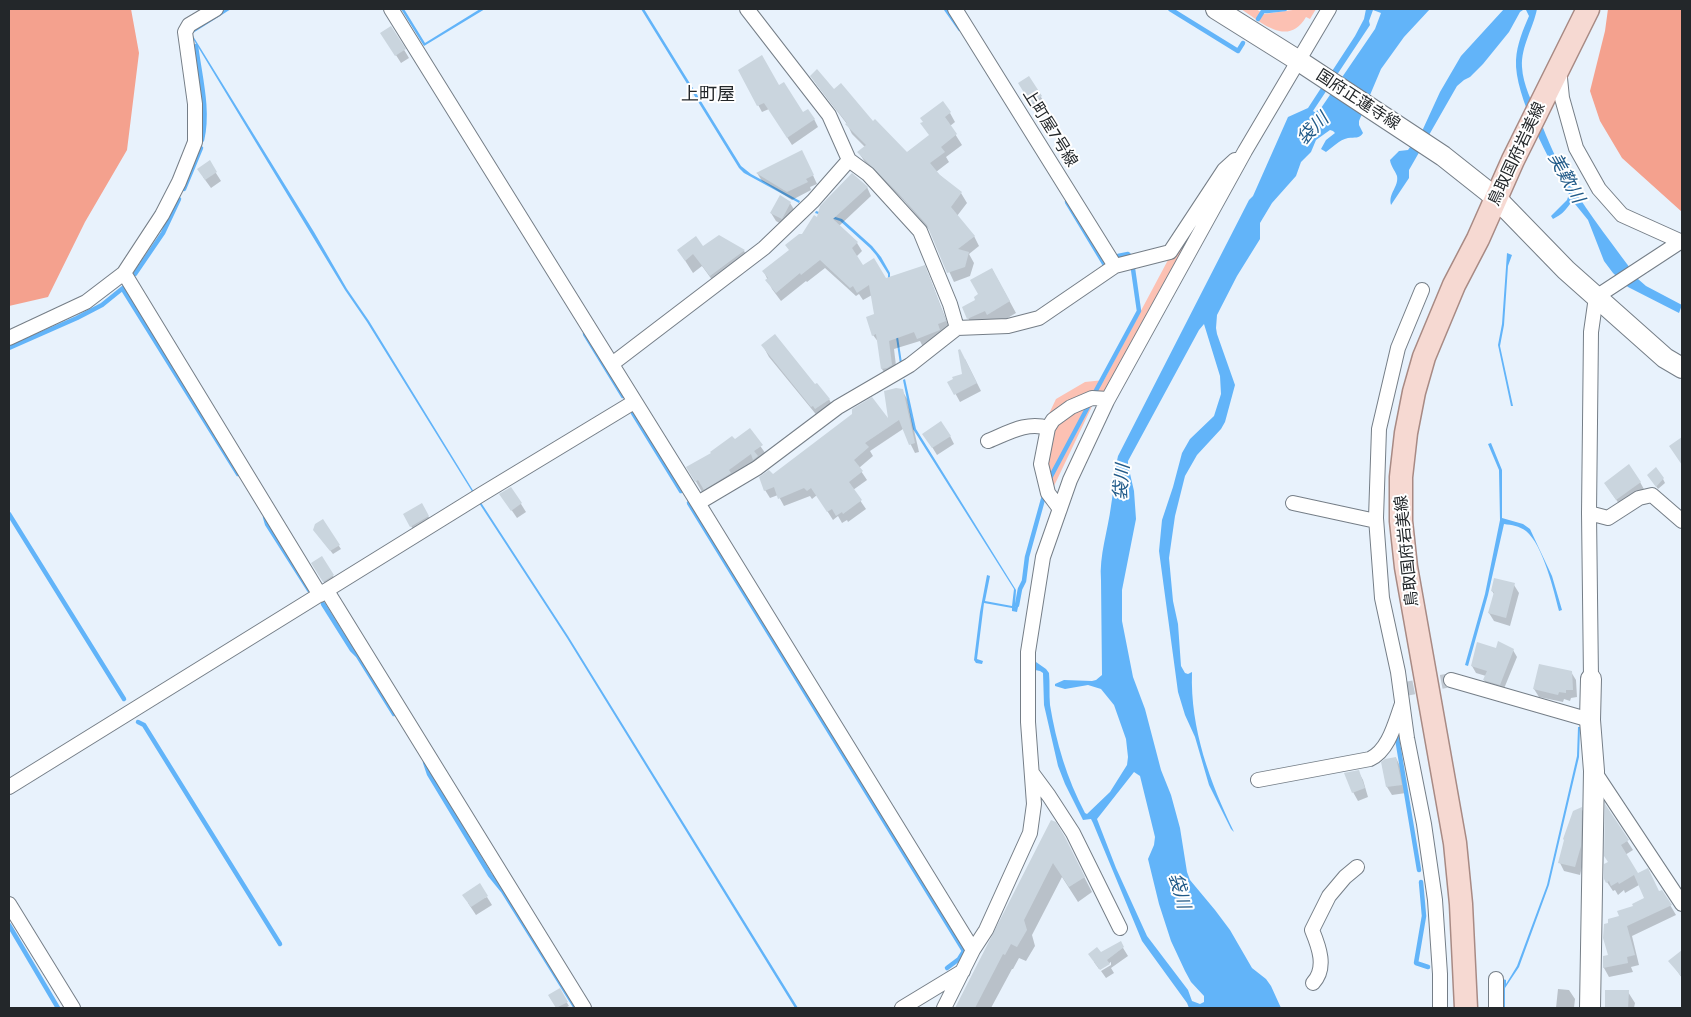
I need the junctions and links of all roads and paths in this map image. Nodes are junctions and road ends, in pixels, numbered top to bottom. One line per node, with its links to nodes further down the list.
1 (216, 9): 15 (street)
2 (391, 9): 20 (street)
3 (747, 9): 11 (street)
4 (955, 9): 14 (street, 上町屋7号線)
5 (1216, 9): 8 (street, 国府正蓮寺線)
6 (1588, 9): 9 (main road, 鳥取国府岩美線)
7 (1329, 10): 8 (street)
8 (1299, 61): 10 (street); 12 (street, 国府正蓮寺線)
9 (1556, 73): 12 (main road, 鳥取国府岩美線); 13 (street)
10 (1245, 151): 14 (street); 22 (street)
11 (849, 160): 18 (street); 20 (street)
12 (1496, 198): 17 (street, 国府正蓮寺線); 54 (main road, 鳥取国府岩美線)
13 (1681, 242): 17 (street)
14 (1115, 266): 18 (street)
15 (124, 273): 19 (street); 32 (street)
16 (1422, 290): 30 (street)
17 (1596, 297): 21 (street, 国府正蓮寺線); 29 (street)
18 (957, 328): 26 (street)
19 (9, 338)
20 (612, 364): 23 (street)
21 (1682, 368)
22 (1108, 400): 24 (street); 28 (street)
23 (634, 402): 26 (street); 32 (street)
24 (1048, 428): 25 (street); 28 (street)
25 (988, 441)
26 (698, 502): 45 (street)
27 (1293, 503): 30 (street)
28 (1060, 508): 38 (street)
29 (1589, 513): 31 (street); 33 (street)
30 (1376, 521): 35 (street)
31 (1682, 521)
32 (323, 593): 40 (street); 50 (street)
33 (1591, 679): 36 (street)
34 (1451, 680): 36 (street)
35 (1402, 704): 39 (street); 53 (street)
36 (1590, 720): 37 (street)
37 (1594, 771): 43 (street); 56 (street)
38 (1031, 772): 44 (street); 45 (street)
39 (1258, 780)
40 (9, 787)
41 (1357, 867): 48 (street)
42 (9, 904): 49 (street)
43 (1682, 904)
44 (1120, 928)
45 (973, 950): 46 (street)
46 (964, 970): 51 (street); 52 (street)
47 (1496, 979): 55 (street)
48 (1313, 983)
49 (73, 1008)
50 (584, 1008)
51 (902, 1008)
52 (944, 1008)
53 (1440, 1008)
54 (1466, 1008)
55 (1496, 1008)
56 (1590, 1008)

